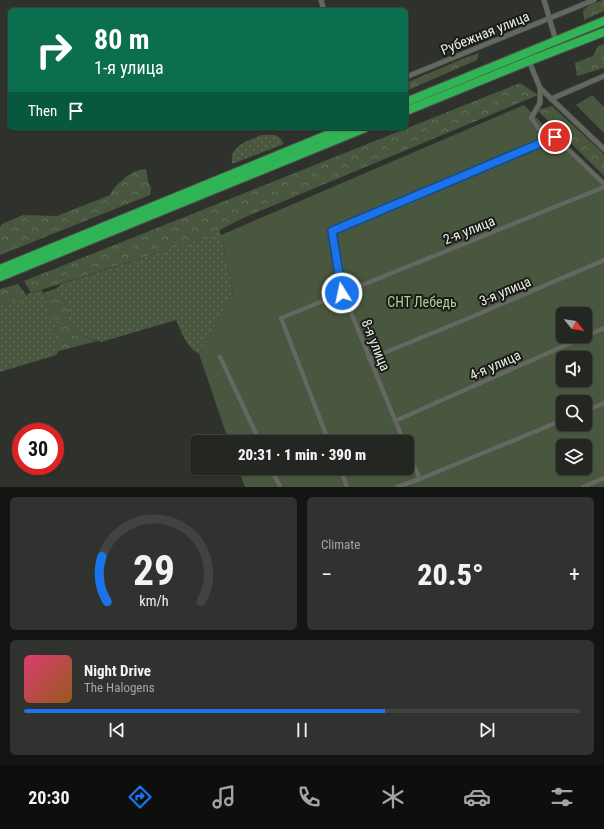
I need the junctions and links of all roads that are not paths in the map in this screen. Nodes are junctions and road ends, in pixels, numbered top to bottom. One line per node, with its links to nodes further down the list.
1 (544, 0): 3 (street)
2 (594, 0): 3 (street, Рубежная улица)
3 (550, 18): 6 (street); 8 (street, Рубежная улица)
4 (604, 21): 6 (highway)
5 (604, 32): 7 (highway)
6 (556, 41): 12 (highway)
7 (529, 62): 10 (street); 13 (highway)
8 (408, 76)
9 (604, 76): 11 (street)
10 (540, 88): 11 (street); 16 (street)
11 (551, 99): 18 (street)
12 (408, 101)
13 (408, 110)
14 (339, 130): 17 (highway)
15 (360, 130): 19 (highway)
16 (555, 137): 20 (street); 27 (street, 8-я улица)
17 (296, 148): 19 (highway); 22 (highway)
18 (604, 149)
19 (240, 178): 23 (highway)
20 (604, 184)
21 (604, 187): 27 (street, 2-я улица)
22 (195, 189): 23 (highway); 25 (highway)
23 (140, 220): 26 (highway)
24 (604, 260): 30 (street, 3-я улица)
25 (0, 268)
26 (0, 277)
27 (342, 293): 30 (street, 8-я улица); 36 (street, 2-я улица)
28 (604, 328): 33 (street, 4-я улица)
29 (220, 357): 35 (street)
30 (369, 359): 33 (street, 8-я улица)
31 (604, 403): 32 (street)
32 (592, 408)
33 (395, 421): 37 (street, 8-я улица)
34 (556, 423): 42 (street)
35 (257, 435)
36 (327, 435)
37 (401, 435)
38 (414, 466): 42 (street)
39 (275, 475): 43 (street)
40 (343, 475): 44 (street)
41 (604, 478): 46 (street)
42 (420, 479): 45 (street)
43 (280, 487)
44 (347, 487)
45 (397, 487)
46 (583, 487)

